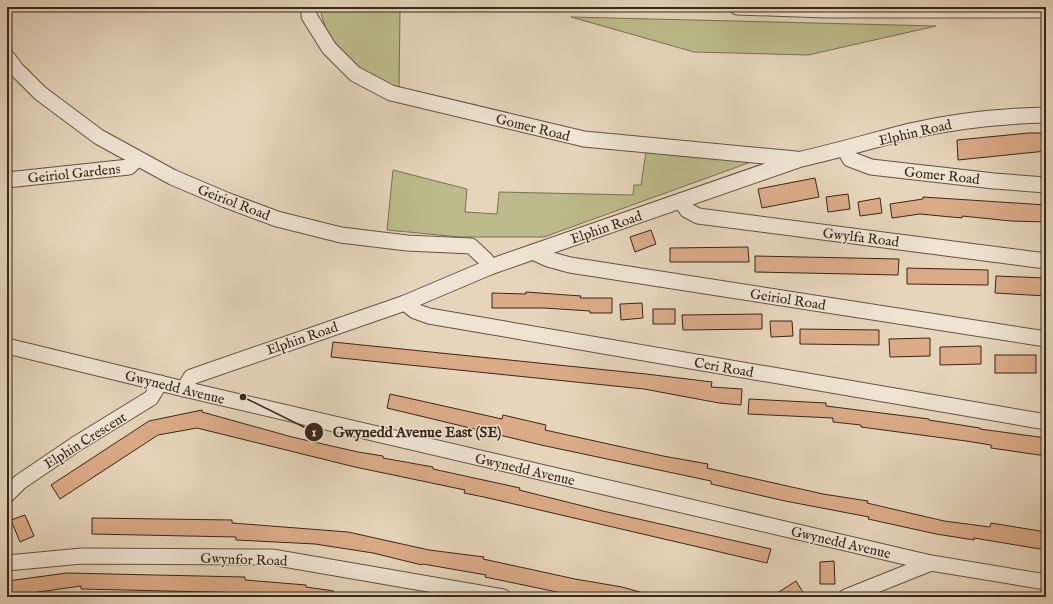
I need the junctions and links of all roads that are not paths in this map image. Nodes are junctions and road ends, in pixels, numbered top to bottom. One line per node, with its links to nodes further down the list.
1 (309, 7): 8 (street, Gomer Road)
2 (737, 7): 3 (street)
3 (1046, 10)
4 (7, 57): 7 (street, Geiriol Road)
5 (1046, 115): 6 (street, Elphin Road)
6 (845, 150): 8 (street, Elphin Road); 10 (street, Gomer Road)
7 (137, 159): 9 (street, Geiriol Gardens); 14 (street, Geiriol Road)
8 (801, 159): 11 (street, Elphin Road)
9 (7, 180)
10 (1046, 184)
11 (681, 202): 12 (street, Elphin Road); 13 (street, Gwylfa Road)
12 (533, 252): 14 (street, Elphin Road); 16 (street, Geiriol Road)
13 (1046, 261)
14 (490, 267): 15 (street, Elphin Road)
15 (406, 303): 19 (street, Elphin Road); 20 (street, Ceri Road)
16 (1046, 339)
17 (7, 346): 18 (street, Gwynedd Avenue)
18 (160, 383): 19 (street, Gwynedd Avenue); 21 (street, Elphin Crescent)
19 (184, 390): 23 (street, Gwynedd Avenue)
20 (1046, 422)
21 (7, 495)
22 (7, 563): 25 (street, Gwynfor Road)
23 (931, 563): 24 (street, Gwynedd Avenue); 26 (street)
24 (1046, 582)
25 (503, 597)
26 (846, 597)

